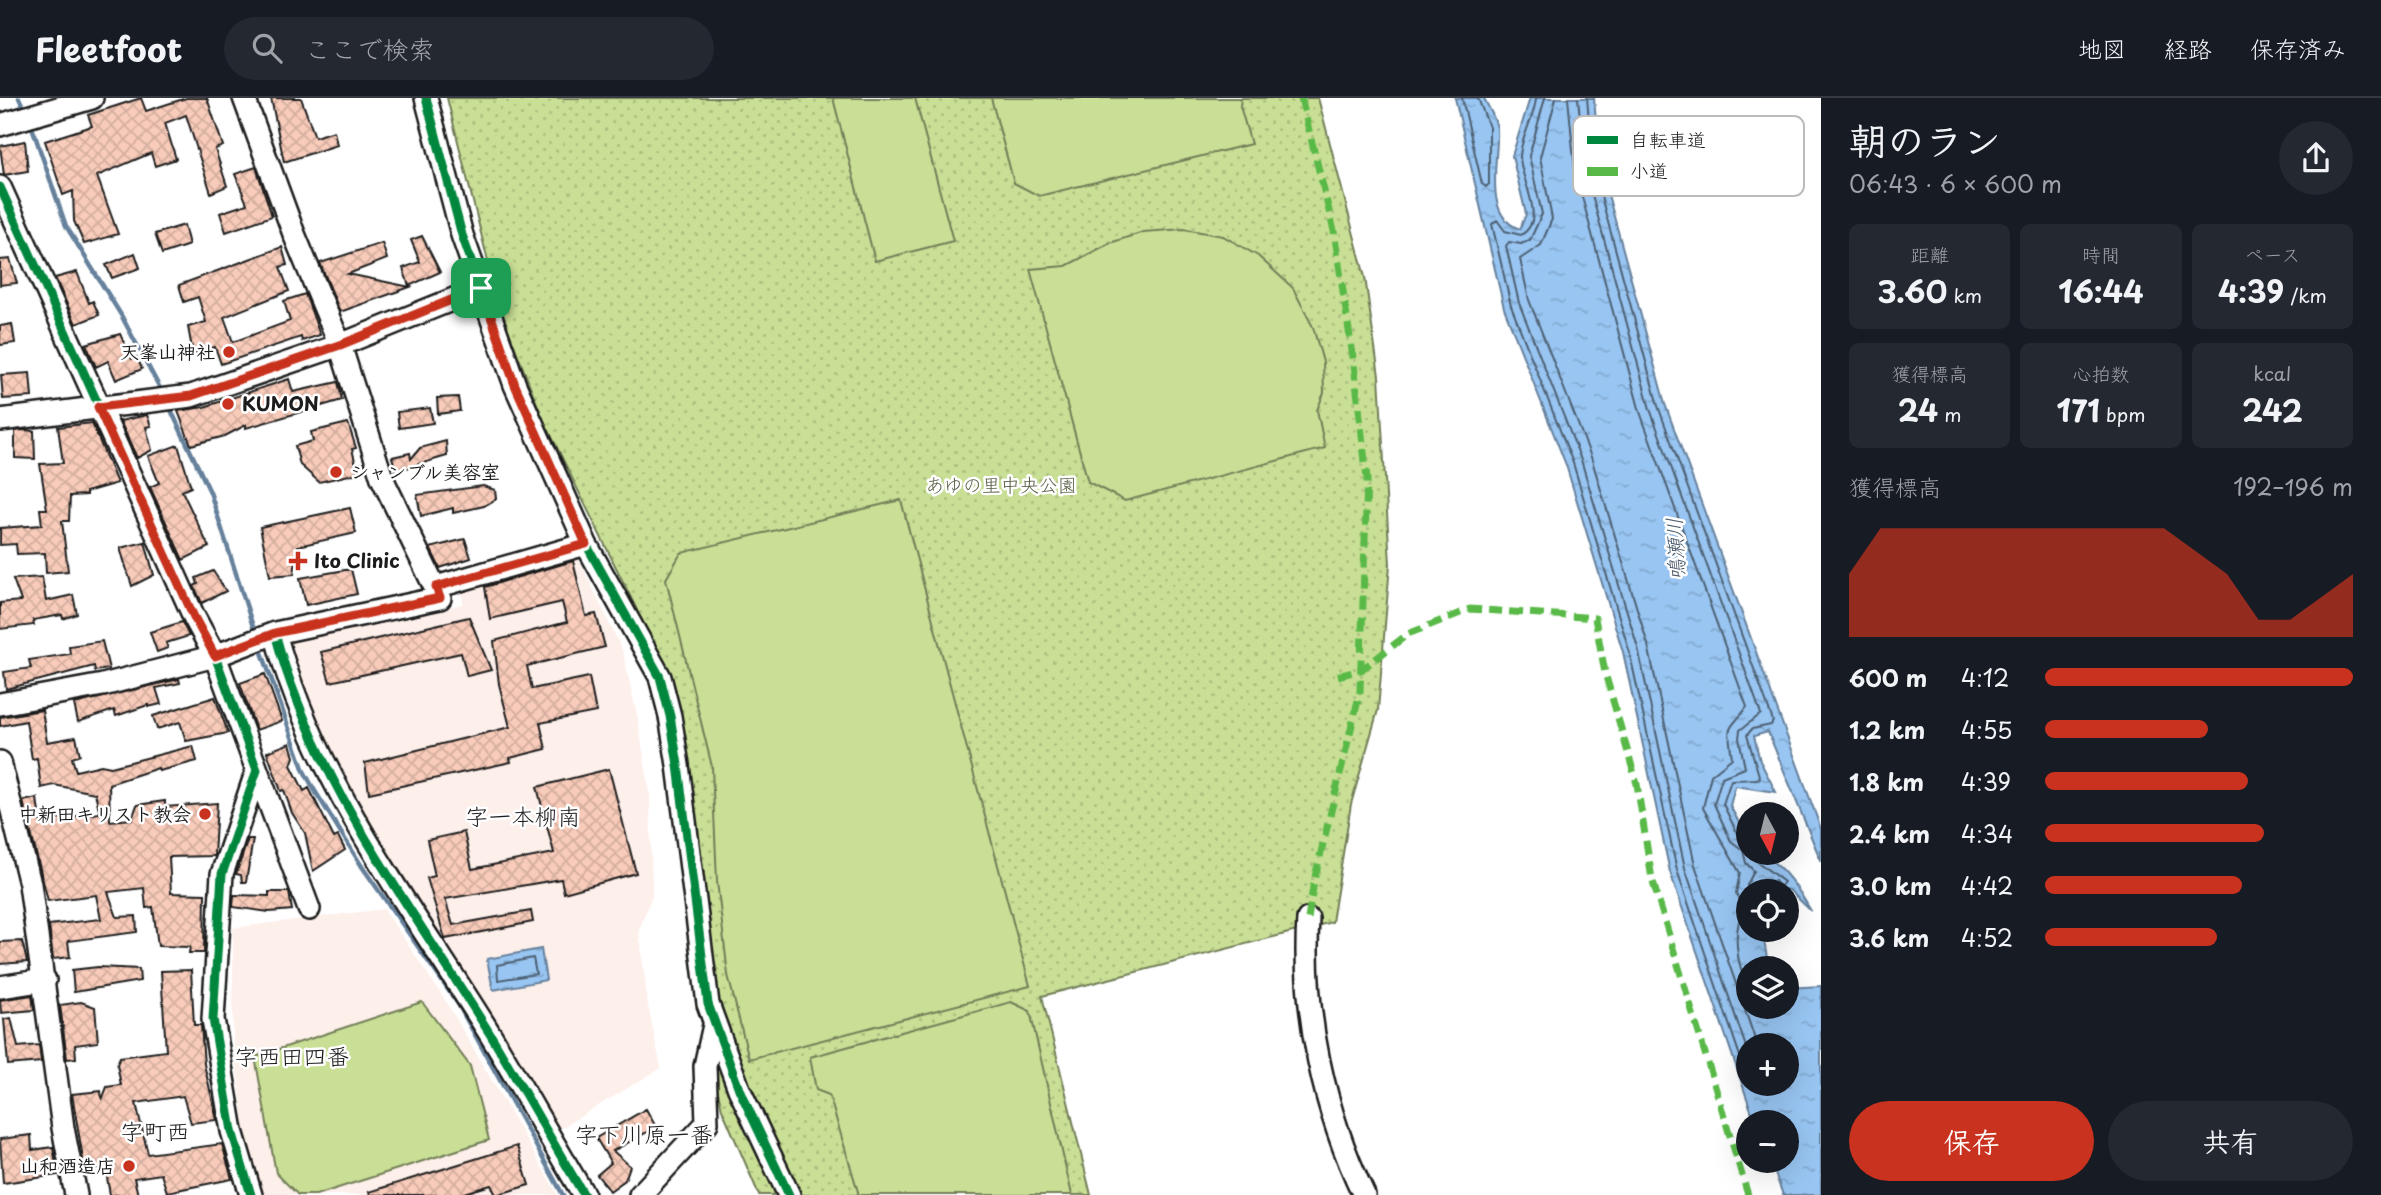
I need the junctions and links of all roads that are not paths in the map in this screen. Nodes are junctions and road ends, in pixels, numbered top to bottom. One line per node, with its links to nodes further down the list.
1 (244, 98): 7 (street)
2 (426, 98): 6 (street)
3 (82, 99): 4 (street)
4 (0, 125)
5 (0, 187): 8 (street)
6 (481, 288): 7 (street); 10 (street)
7 (340, 345): 8 (street); 11 (street)
8 (98, 407): 9 (street); 13 (street)
9 (0, 420)
10 (586, 544): 11 (street); 21 (street)
11 (436, 587): 12 (street)
12 (264, 637): 13 (street); 24 (street)
13 (215, 656): 14 (street); 16 (street)
14 (0, 705)
15 (0, 762): 19 (street)
16 (257, 770): 17 (street); 23 (street)
17 (309, 909)
18 (1308, 919): 27 (street)
19 (45, 980): 20 (street); 22 (street)
20 (0, 987)
21 (714, 1026): 25 (street); 26 (street)
22 (76, 1195)
23 (251, 1195)
24 (584, 1195)
25 (640, 1195)
26 (789, 1195)
27 (1364, 1195)

